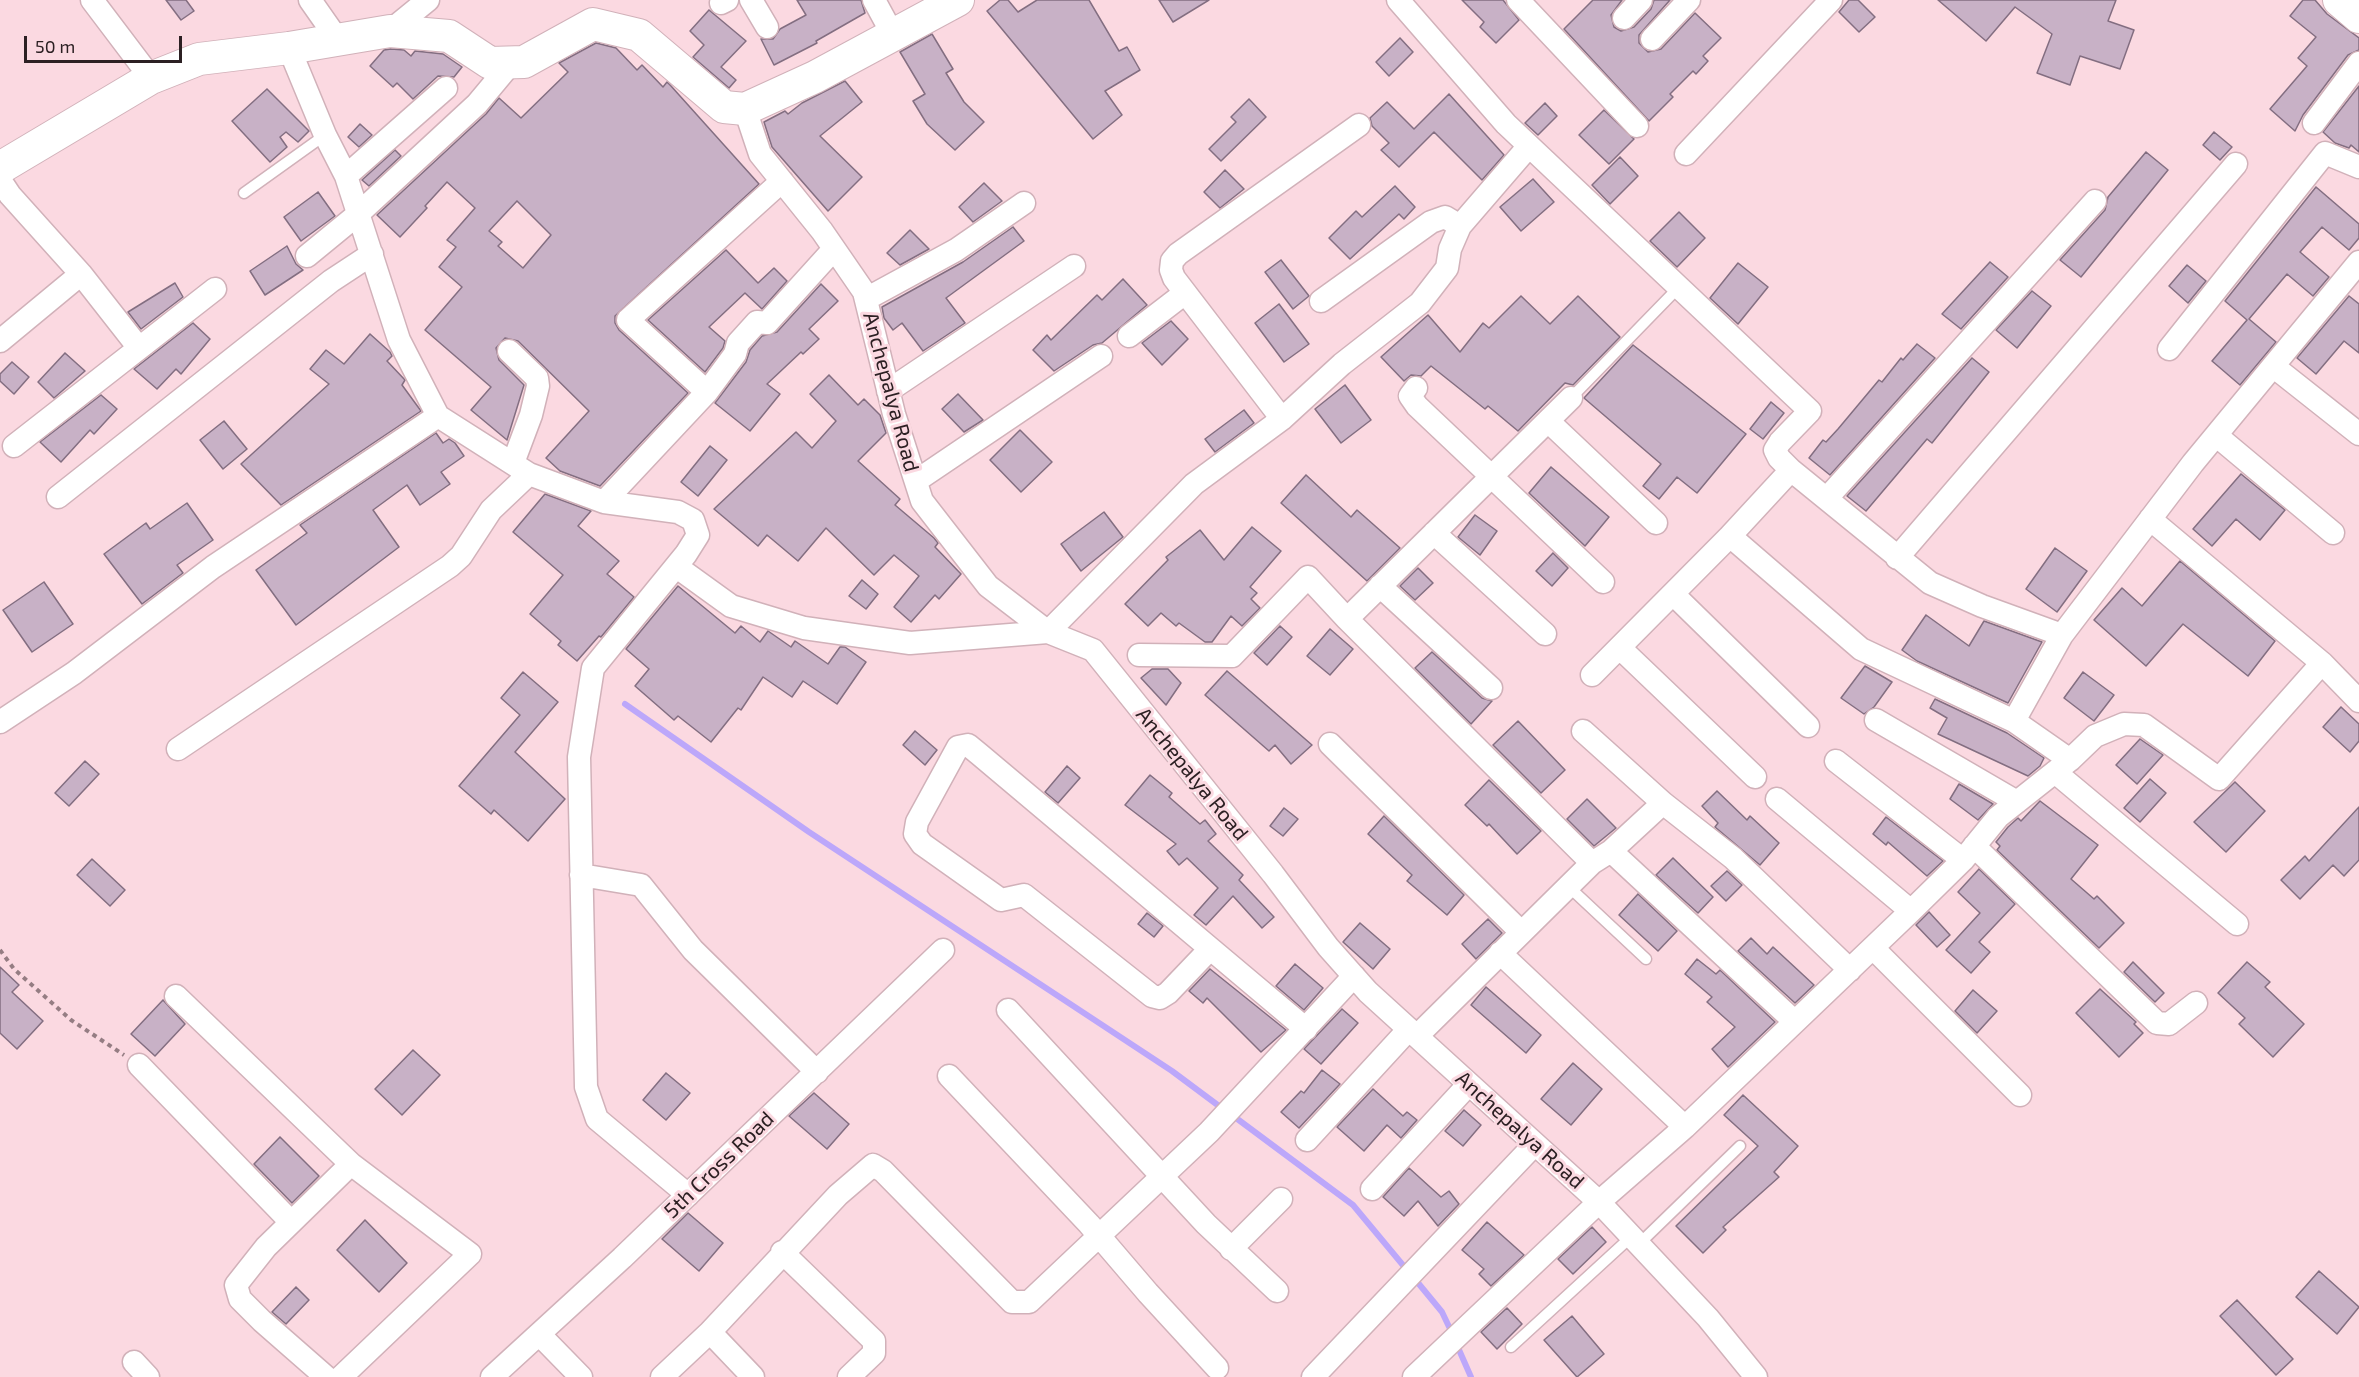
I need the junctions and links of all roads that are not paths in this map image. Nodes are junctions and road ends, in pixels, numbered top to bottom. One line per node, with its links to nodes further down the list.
1 (92, 0): 23 (street)
2 (310, 0): 19 (street)
3 (428, 0): 16 (street)
4 (751, 0): 15 (street)
5 (874, 0): 17 (street)
6 (958, 0): 17 (street)
7 (1398, 0): 30 (street)
8 (1518, 0): 28 (street)
9 (1641, 0): 14 (street)
10 (1689, 0): 18 (street)
11 (1831, 0): 31 (street)
12 (2340, 0): 13 (street)
13 (2359, 17)
14 (1624, 18)
15 (766, 27)
16 (390, 31): 19 (street); 21 (street)
17 (893, 35): 25 (street)
18 (1652, 39)
19 (338, 40): 20 (street)
20 (289, 48): 23 (street); 29 (street)
21 (512, 62): 25 (street); 41 (street)
22 (2359, 63): 26 (street)
23 (151, 78): 34 (street)
24 (446, 88): 35 (street)
25 (745, 109): 37 (street, Anchepalya Road)
26 (2314, 123)
27 (1359, 125): 52 (street)
28 (1636, 126)
29 (325, 135): 35 (street); 38 (lane)
30 (1529, 146): 42 (street); 50 (street)
31 (1686, 154)
32 (2236, 164): 84 (street)
33 (2359, 167): 58 (street)
34 (0, 168)
35 (346, 176): 41 (street)
36 (0, 180): 48 (street)
37 (782, 181): 43 (street, Anchepalya Road); 64 (street)
38 (244, 193)
39 (2095, 201): 77 (street)
40 (1024, 202): 53 (street)
41 (357, 215): 44 (street); 45 (street)
42 (1460, 226): 54 (street); 67 (street)
43 (834, 249): 53 (street, Anchepalya Road); 64 (street)
44 (372, 254): 66 (street); 76 (street)
45 (307, 256)
46 (2359, 262): 49 (street)
47 (1074, 266): 63 (street)
48 (81, 274): 56 (street); 57 (street)
49 (2352, 286): 61 (street)
50 (1679, 287): 65 (lane); 73 (street)
51 (216, 289): 57 (street)
52 (1185, 293): 55 (street); 67 (street)
53 (866, 299): 63 (street, Anchepalya Road)
54 (1321, 301)
55 (1129, 336)
56 (0, 341)
57 (138, 348): 71 (street)
58 (2169, 349)
59 (509, 351): 72 (street)
60 (1101, 356): 75 (street)
61 (2272, 366): 69 (street); 70 (street)
62 (1416, 388): 74 (street)
63 (888, 391): 75 (street, Anchepalya Road)
64 (707, 392): 78 (street)
65 (1571, 398): 68 (street)
66 (438, 416): 72 (street); 99 (street)
67 (1282, 419): 90 (street)
68 (1548, 421): 74 (street); 80 (street)
69 (2359, 434)
70 (2217, 436): 79 (street); 81 (street)
71 (14, 446)
72 (521, 468): 78 (street); 105 (street)
73 (1791, 470): 77 (street); 83 (street)
74 (1491, 478): 82 (street); 86 (street)
75 (916, 481): 90 (street, Anchepalya Road)
76 (58, 497)
77 (1827, 498): 84 (street)
78 (604, 502): 85 (street)
79 (2150, 519): 92 (street); 95 (street)
80 (1656, 523)
81 (2333, 532)
82 (1434, 533): 87 (street); 91 (street)
83 (1730, 536): 88 (street); 101 (street)
84 (1896, 558): 92 (street)
85 (677, 567): 90 (street); 114 (street)
86 (1603, 582)
87 (1380, 586): 89 (street); 97 (street)
88 (1673, 594): 93 (street); 102 (street)
89 (1347, 619): 94 (street); 113 (street)
90 (1048, 632): 125 (street, Anchepalya Road)
91 (1545, 634)
92 (2062, 635): 101 (street)
93 (1620, 648): 96 (street); 108 (street)
94 (1139, 655)
95 (2322, 663): 98 (street); 107 (street)
96 (1592, 675)
97 (1491, 688)
98 (2359, 701)
99 (1, 719)
100 (1876, 720): 110 (street)
101 (2014, 721): 107 (street)
102 (1808, 726)
103 (1582, 731): 111 (street)
104 (1330, 744): 118 (street)
105 (178, 749)
106 (1836, 761): 112 (street)
107 (2063, 766): 110 (street); 117 (street)
108 (1755, 777)
109 (1777, 799): 116 (street)
110 (2017, 802): 112 (street)
111 (1663, 803): 113 (street); 124 (street)
112 (1969, 853): 116 (street); 127 (street)
113 (1601, 857): 115 (street); 129 (street)
114 (581, 875): 133 (street); 144 (street)
115 (1568, 886): 118 (street); 123 (lane)
116 (1911, 911): 120 (street)
117 (2237, 924)
118 (1521, 932): 122 (street)
119 (1210, 948): 119 (street); 130 (street)
120 (1873, 948): 124 (street); 136 (street)
121 (943, 950): 133 (street, 5th Cross Road)
122 (1500, 953): 131 (street); 137 (street)
123 (1646, 959)
124 (1850, 970): 129 (street)
125 (1354, 976): 130 (street); 131 (street, Anchepalya Road)
126 (176, 996): 141 (street)
127 (2196, 1003)
128 (1008, 1010): 142 (street)
129 (1794, 1021): 137 (street)
130 (1306, 1029): 142 (street)
131 (1413, 1033): 135 (street, Anchepalya Road); 138 (street)
132 (139, 1065): 147 (street)
133 (817, 1072): 144 (street, 5th Cross Road)
134 (949, 1076): 148 (street)
135 (1469, 1084): 139 (street, Anchepalya Road); 143 (street)
136 (2020, 1095)
137 (1685, 1127): 146 (street)
138 (1307, 1140)
139 (1535, 1144): 146 (street, Anchepalya Road); 164 (street)
140 (1740, 1146): 149 (lane)
141 (351, 1164): 147 (street); 158 (street)
142 (1163, 1177): 148 (street); 150 (street)
143 (1372, 1189)
144 (688, 1195): 154 (street, 5th Cross Road)
145 (1281, 1199): 150 (street)
146 (1599, 1202): 149 (street, Anchepalya Road); 165 (street)
147 (291, 1222): 157 (street)
148 (1098, 1236): 151 (street); 156 (street)
149 (1635, 1240): 155 (lane); 166 (street, Anchepalya Road)
150 (1232, 1249): 152 (street)
151 (782, 1252): 153 (street); 163 (street)
152 (1277, 1291)
153 (710, 1332): 161 (street); 162 (street)
154 (539, 1334): 159 (street, 5th Cross Road); 160 (street)
155 (1511, 1347)
156 (1217, 1368)
157 (326, 1377)
158 (341, 1377)
159 (492, 1377)
160 (581, 1377)
161 (662, 1377)
162 (753, 1377)
163 (849, 1377)
164 (1313, 1377)
165 (1414, 1377)
166 (1756, 1377)

